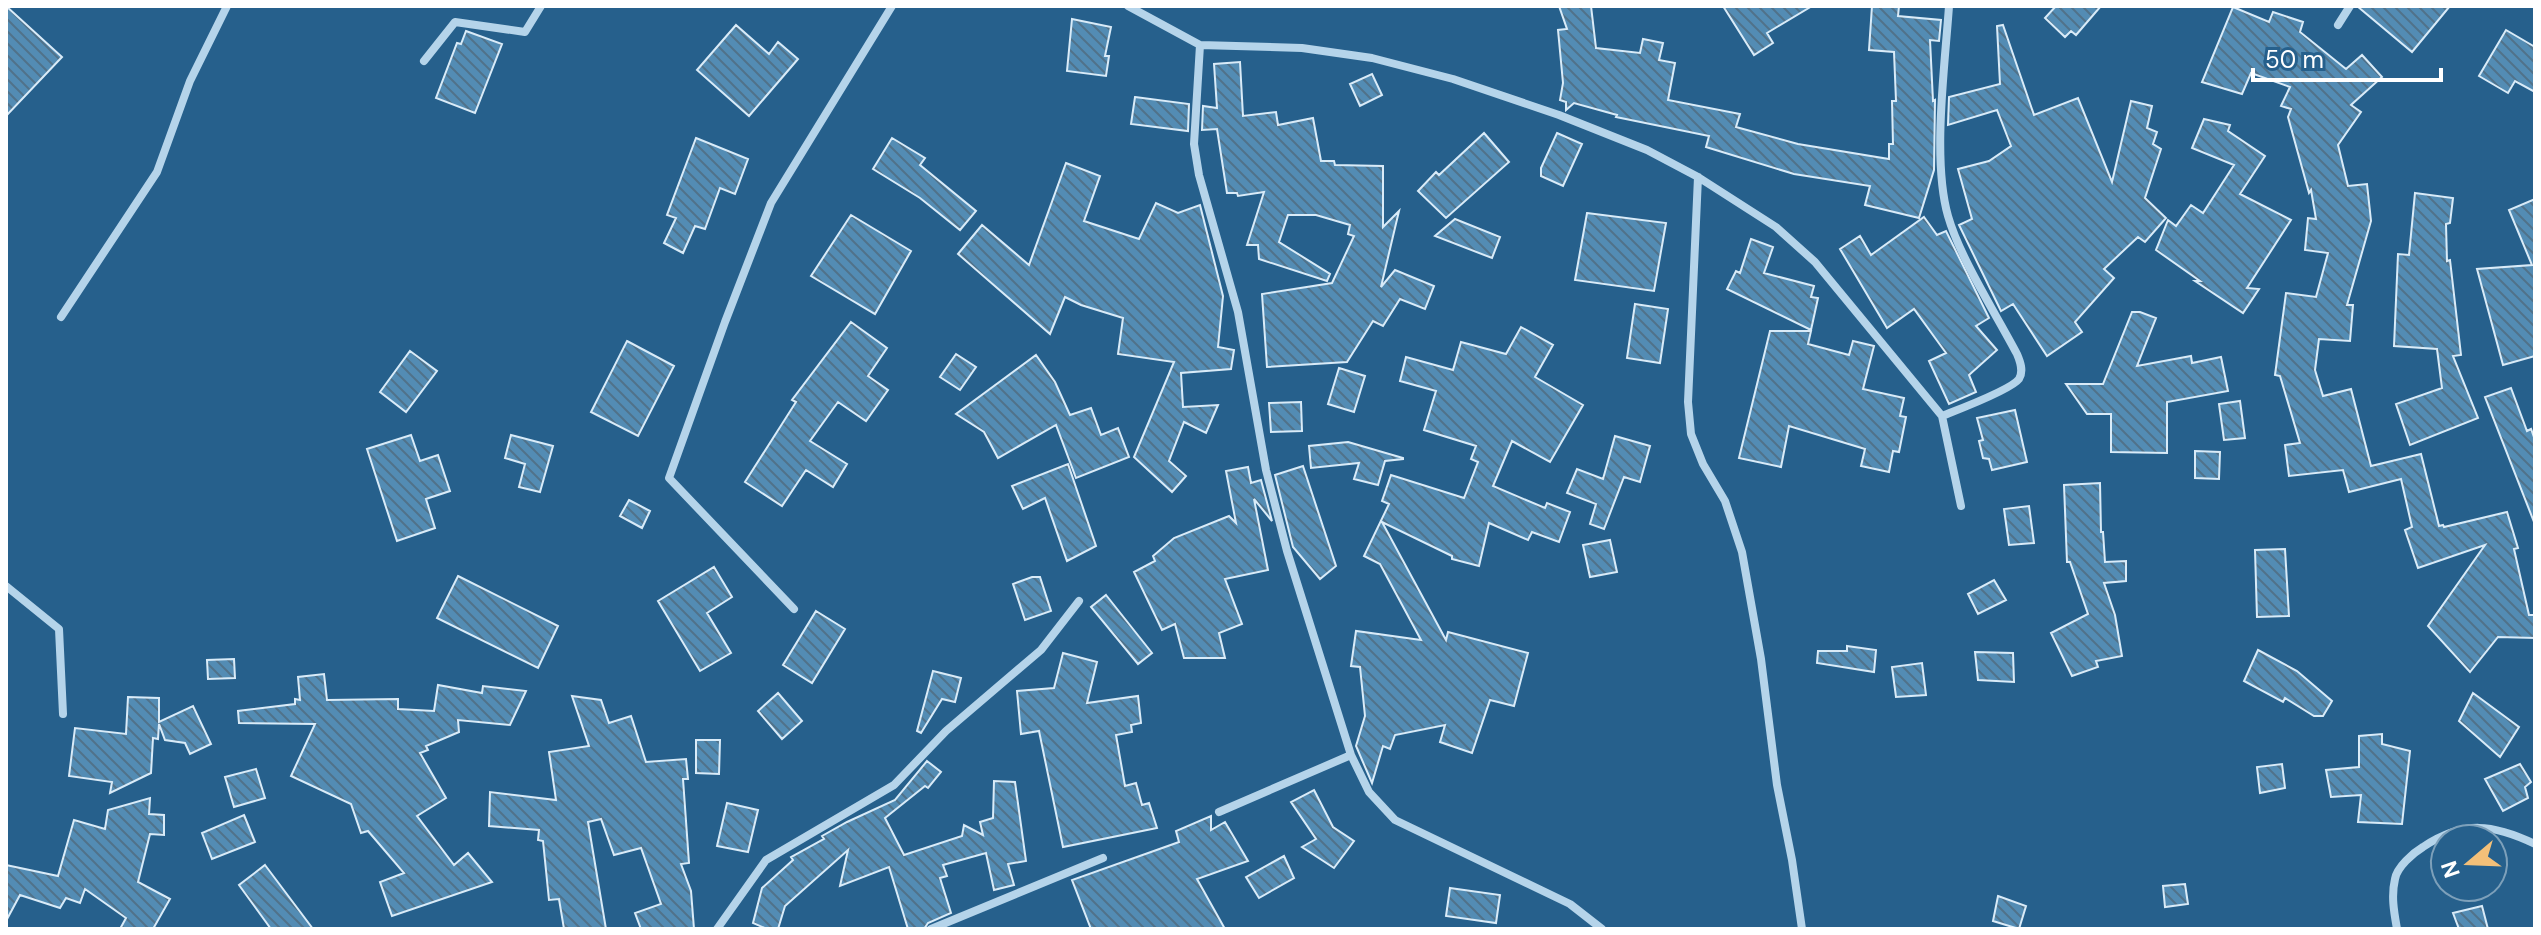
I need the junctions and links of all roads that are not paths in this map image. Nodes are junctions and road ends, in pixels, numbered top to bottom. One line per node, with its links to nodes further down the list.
1 (227, 6): 11 (street)
2 (541, 6): 9 (street)
3 (890, 6): 16 (street)
4 (1128, 6): 8 (street)
5 (1949, 6): 12 (street)
6 (2350, 6): 7 (street)
7 (2338, 25)
8 (1200, 45): 10 (street); 18 (street)
9 (424, 61)
10 (1698, 177): 12 (street); 25 (street)
11 (61, 317)
12 (1942, 416): 13 (street)
13 (1961, 506)
14 (6, 586): 17 (street)
15 (1079, 601): 22 (street)
16 (794, 609)
17 (63, 714)
18 (1351, 755): 19 (street); 24 (street)
19 (1219, 812)
20 (2535, 844): 26 (street)
21 (1103, 858): 23 (street)
22 (717, 929)
23 (931, 929)
24 (1602, 929)
25 (1802, 929)
26 (2397, 929)

